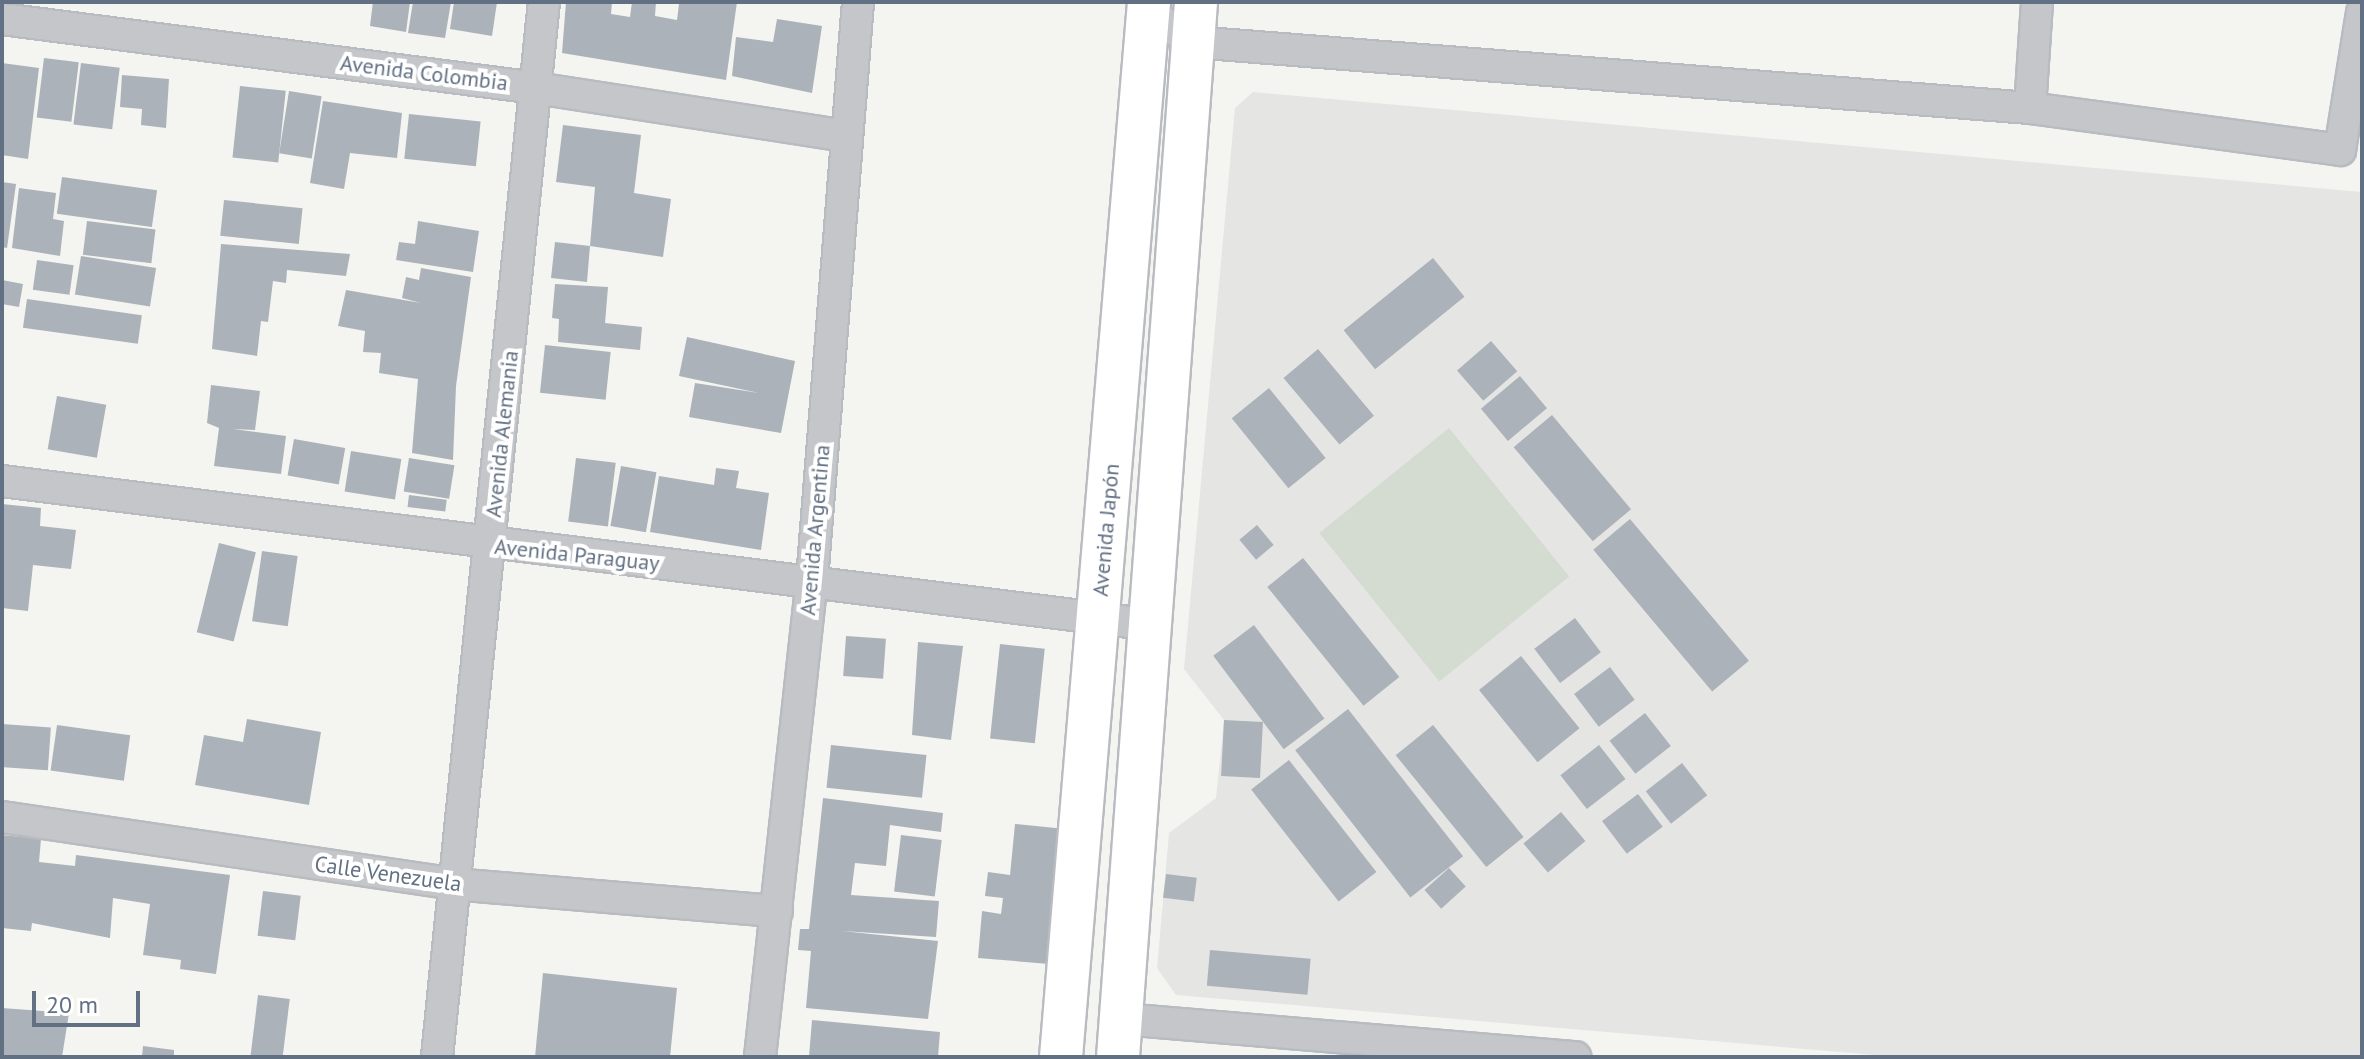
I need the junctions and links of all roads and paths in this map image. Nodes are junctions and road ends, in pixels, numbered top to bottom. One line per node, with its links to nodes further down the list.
1 (544, 2): 8 (street, Avenida Alemania)
2 (858, 2): 10 (street, Avenida Argentina)
3 (2037, 2): 9 (street)
4 (1148, 7): 7 (street); 14 (street, Avenida Japón)
5 (2362, 13): 9 (street)
6 (2, 19): 8 (street, Avenida Colombia)
7 (1195, 22): 9 (street); 15 (street)
8 (536, 88): 10 (street, Avenida Colombia); 12 (street, Avenida Alemania)
9 (2030, 108)
10 (846, 136): 13 (street, Avenida Argentina)
11 (2, 481): 12 (street, Avenida Paraguay)
12 (491, 546): 13 (street, Avenida Paraguay); 17 (street, Avenida Alemania)
13 (812, 580): 14 (street, Avenida Paraguay); 18 (street, Avenida Argentina)
14 (1099, 616): 15 (street, Avenida Paraguay); 22 (street, Avenida Japón)
15 (1153, 625): 19 (street)
16 (2, 817): 17 (street, Calle Venezuela)
17 (453, 884): 18 (street, Calle Venezuela); 20 (street, Avenida Alemania)
18 (777, 911): 21 (street, Avenida Argentina)
19 (1120, 1038): 23 (street)
20 (437, 1057)
21 (760, 1057)
22 (1061, 1057)
23 (1575, 1057)

